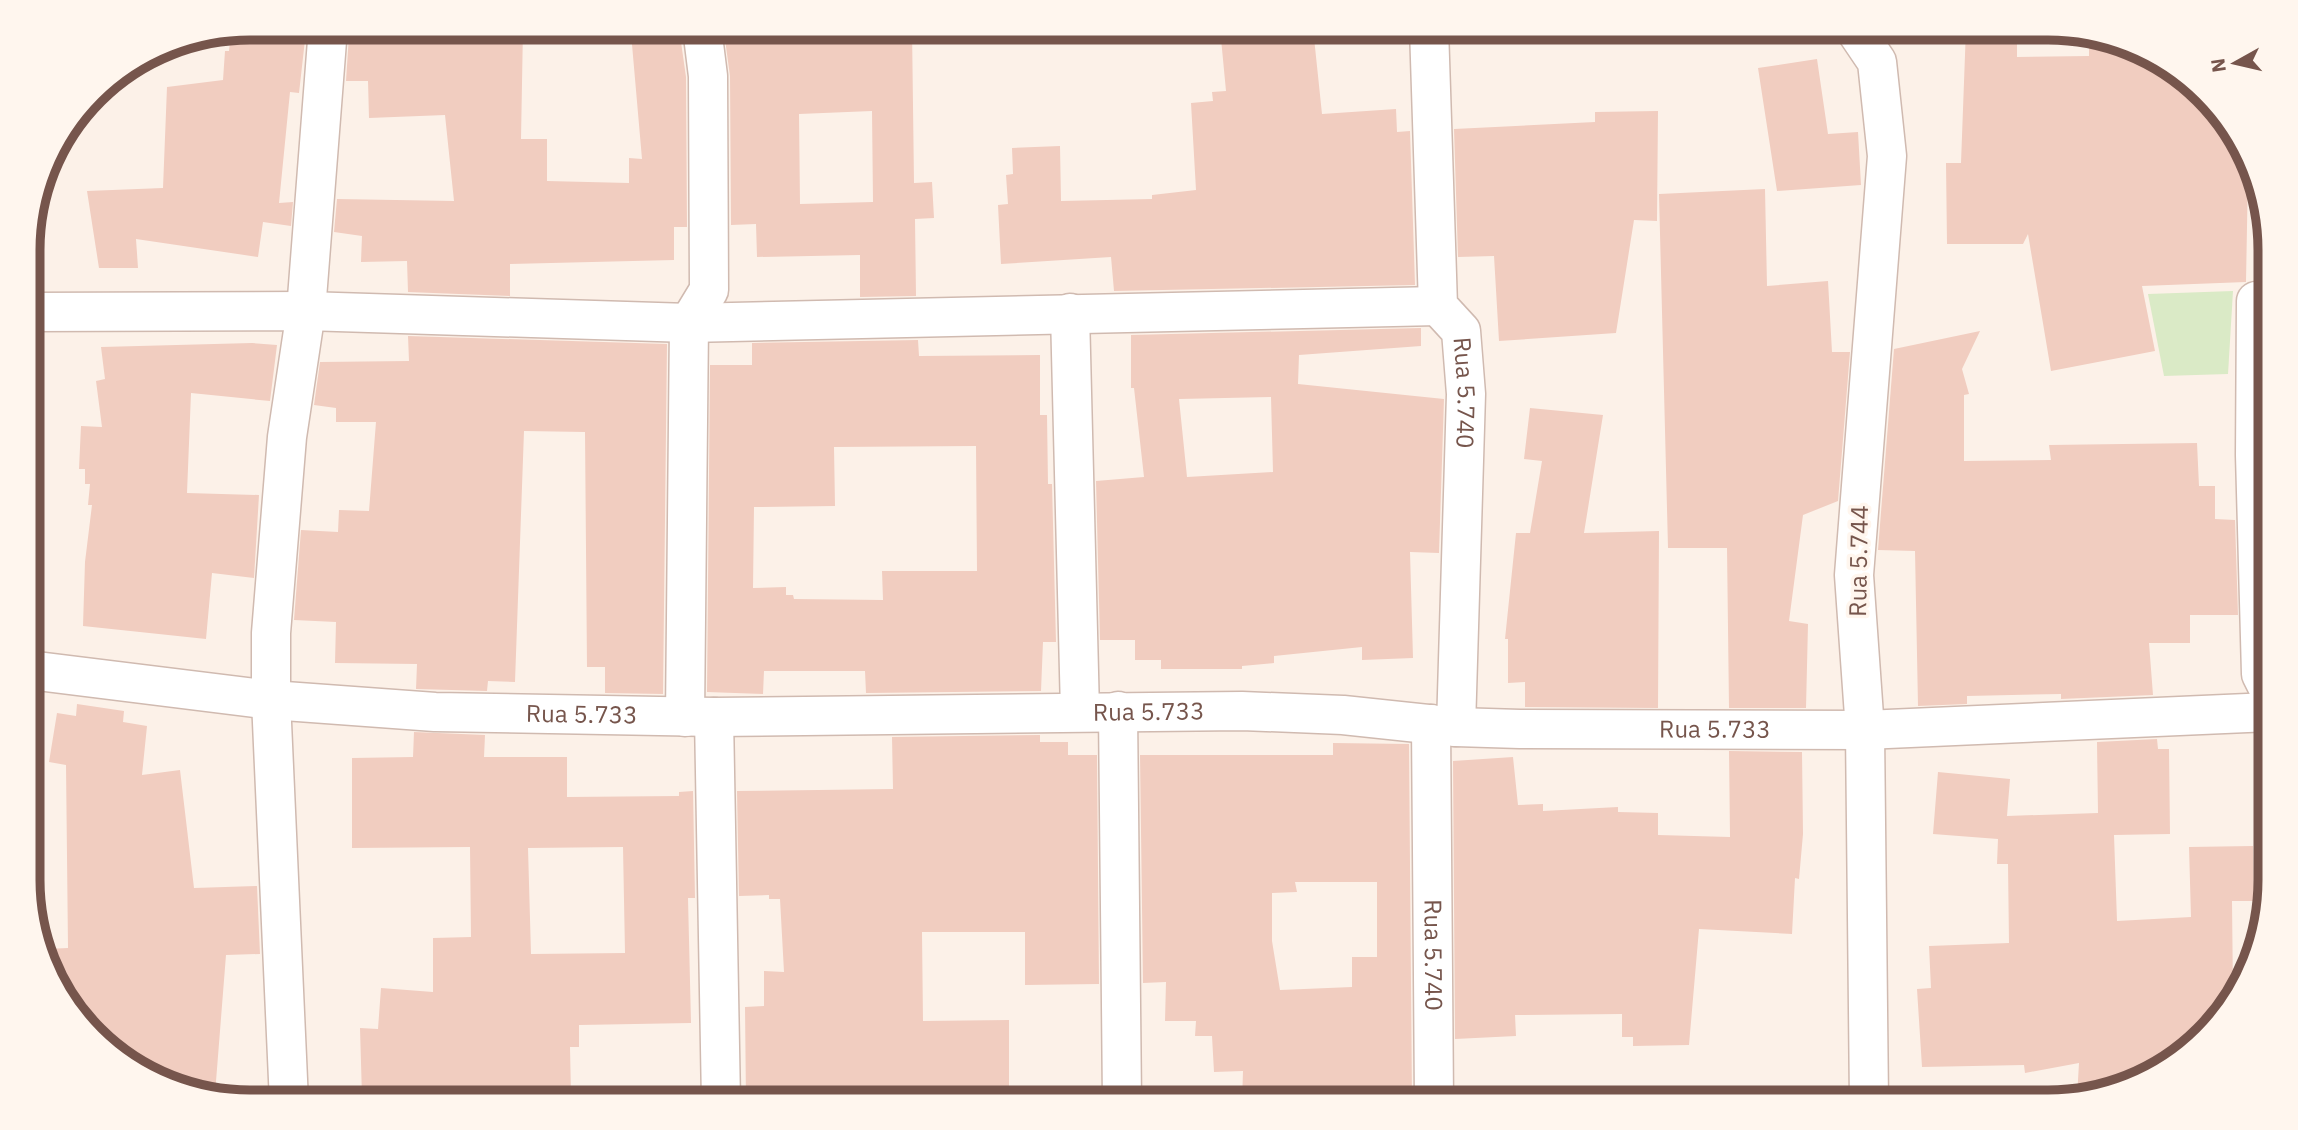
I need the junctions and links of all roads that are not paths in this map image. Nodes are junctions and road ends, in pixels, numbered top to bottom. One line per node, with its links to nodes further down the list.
1 (1429, 40): 6 (street, Rua 5.740)
2 (1862, 40): 19 (street, Rua 5.744)
3 (327, 41): 7 (street)
4 (704, 41): 10 (street)
5 (2258, 301): 11 (street)
6 (1438, 306): 9 (street); 18 (street, Rua 5.740)
7 (306, 311): 8 (street); 10 (street); 13 (street)
8 (41, 312)
9 (1070, 313): 10 (street); 15 (street)
10 (689, 323): 17 (street)
11 (2258, 564)
12 (40, 671): 13 (street, Rua 5.733)
13 (271, 699): 17 (street, Rua 5.733); 22 (street)
14 (1118, 711): 15 (street, Rua 5.733); 18 (street, Rua 5.733); 24 (street)
15 (1080, 712): 17 (street, Rua 5.733)
16 (2258, 713): 19 (street, Rua 5.733)
17 (699, 717): 23 (street)
18 (1443, 726): 19 (street, Rua 5.733); 20 (street, Rua 5.740)
19 (1864, 730): 21 (street, Rua 5.744)
20 (1434, 1089)
21 (1869, 1089)
22 (288, 1090)
23 (720, 1090)
24 (1122, 1090)

